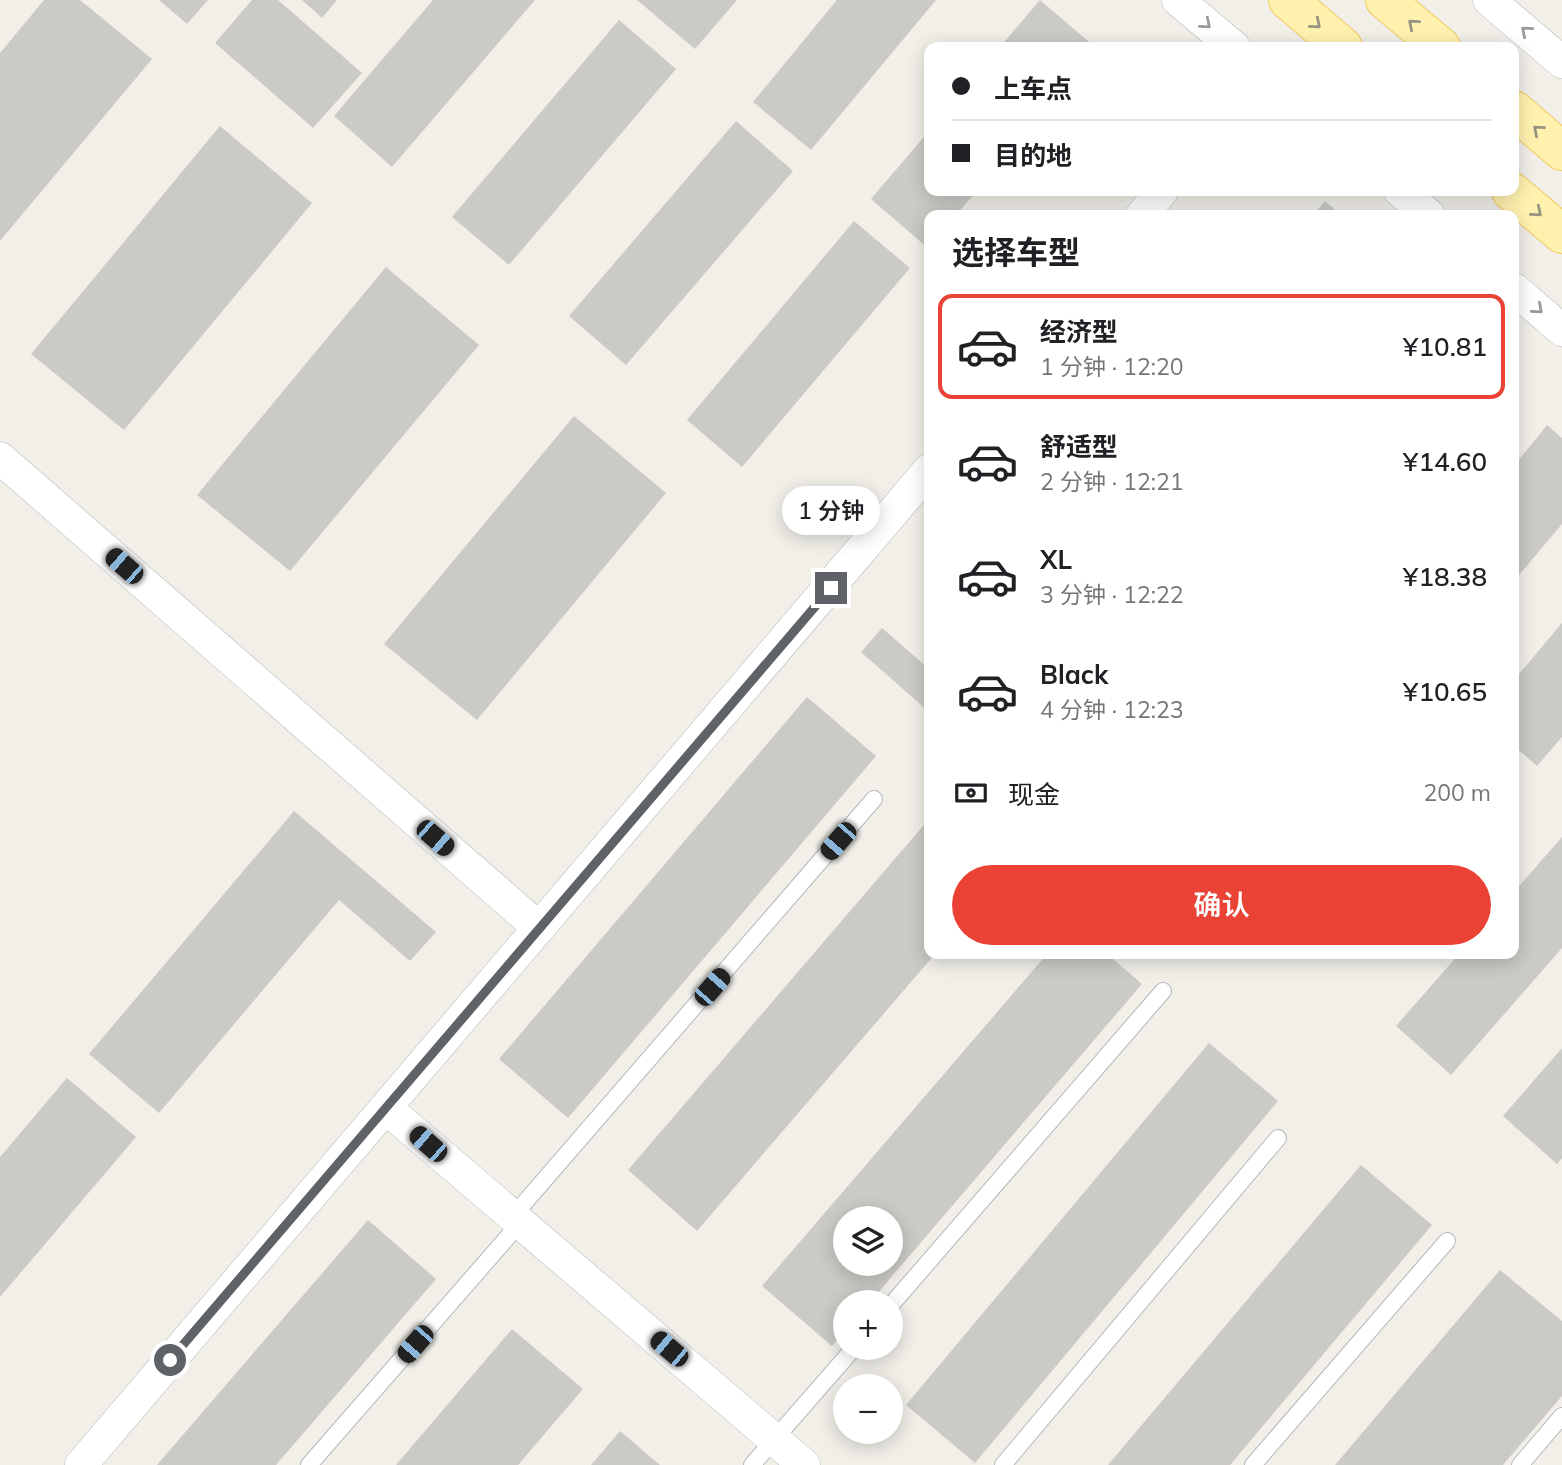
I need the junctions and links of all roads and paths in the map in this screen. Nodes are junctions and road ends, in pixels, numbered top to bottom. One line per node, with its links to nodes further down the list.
1 (1178, 0): 5 (street, one-way to 5)
2 (1288, 0): 6 (main road, one-way to 6)
3 (1385, 0): 7 (main road, one-way to 3)
4 (1489, 0): 8 (street, one-way to 4)
5 (1228, 42)
6 (1337, 42)
7 (1435, 42)
8 (1562, 62)
9 (1519, 114): 10 (main road, one-way to 9)
10 (1562, 151)
11 (1158, 196): 14 (street)
12 (1406, 196): 15 (street)
13 (1517, 196): 16 (main road, one-way to 16)
14 (1146, 210)
15 (1423, 210)
16 (1562, 234)
17 (1519, 293): 18 (street, one-way to 18)
18 (1562, 330)
19 (0, 458): 22 (street)
20 (924, 476): 22 (street)
21 (874, 799): 26 (lane)
22 (539, 928): 24 (street)
23 (1163, 991): 28 (lane)
24 (386, 1108): 26 (street); 32 (street)
25 (1278, 1138): 36 (lane)
26 (517, 1219): 31 (street); 33 (lane)
27 (1447, 1241): 37 (lane)
28 (903, 1291)
29 (844, 1360): 31 (lane)
30 (1562, 1416): 38 (lane)
31 (775, 1439): 34 (lane); 35 (street)
32 (81, 1465)
33 (309, 1465)
34 (752, 1465)
35 (804, 1465)
36 (1003, 1465)
37 (1253, 1465)
38 (1520, 1465)

